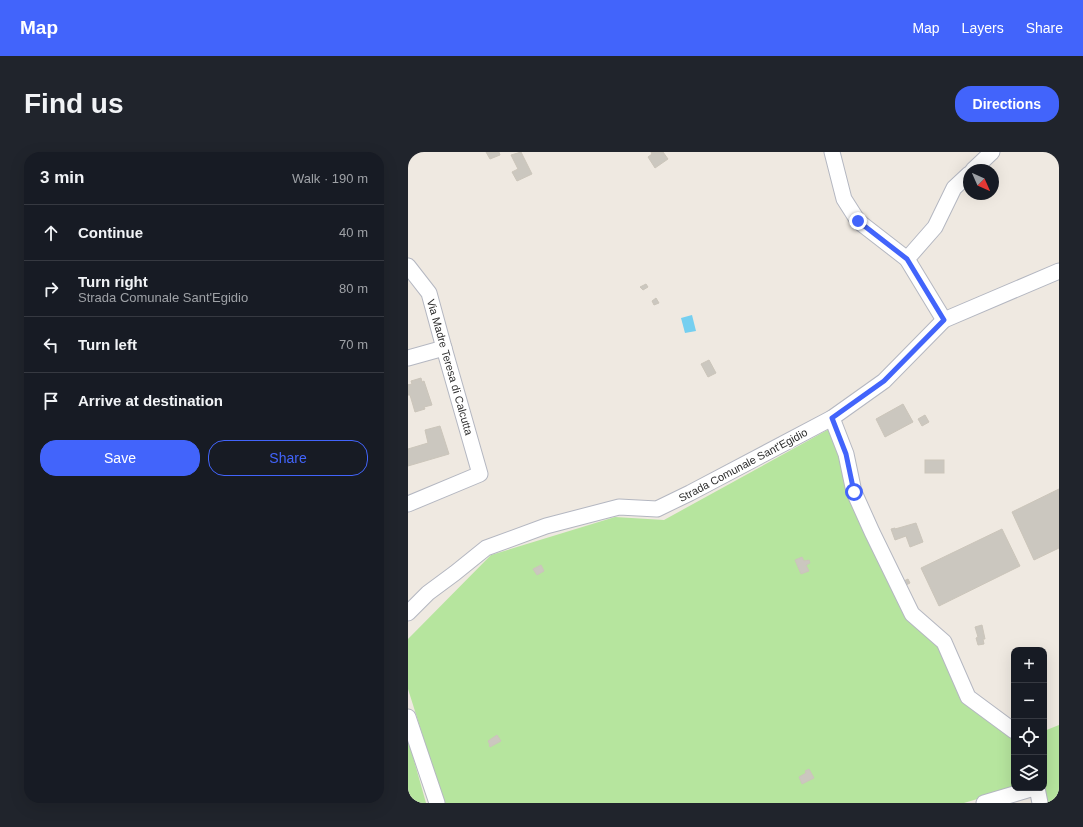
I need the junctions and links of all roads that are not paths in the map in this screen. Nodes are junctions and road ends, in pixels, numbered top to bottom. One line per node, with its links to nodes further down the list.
1 (832, 152): 5 (street)
2 (992, 152): 3 (street)
3 (979, 164)
4 (963, 180): 5 (street)
5 (907, 259): 8 (street)
6 (408, 266): 9 (street, Via Madre Teresa di Calcutta)
7 (1059, 271): 8 (street, Strada Comunale Sant'Egidio)
8 (944, 320): 11 (street, Strada Comunale Sant'Egidio)
9 (444, 348): 10 (street); 12 (street, Via Madre Teresa di Calcutta)
10 (408, 358)
11 (832, 418): 13 (street, Strada Comunale Sant'Egidio); 15 (street)
12 (408, 504)
13 (408, 613)
14 (408, 717): 18 (street)
15 (1011, 729)
16 (1026, 791): 19 (street)
17 (1037, 791): 20 (street)
18 (437, 803)
19 (984, 803)
20 (1040, 803)

